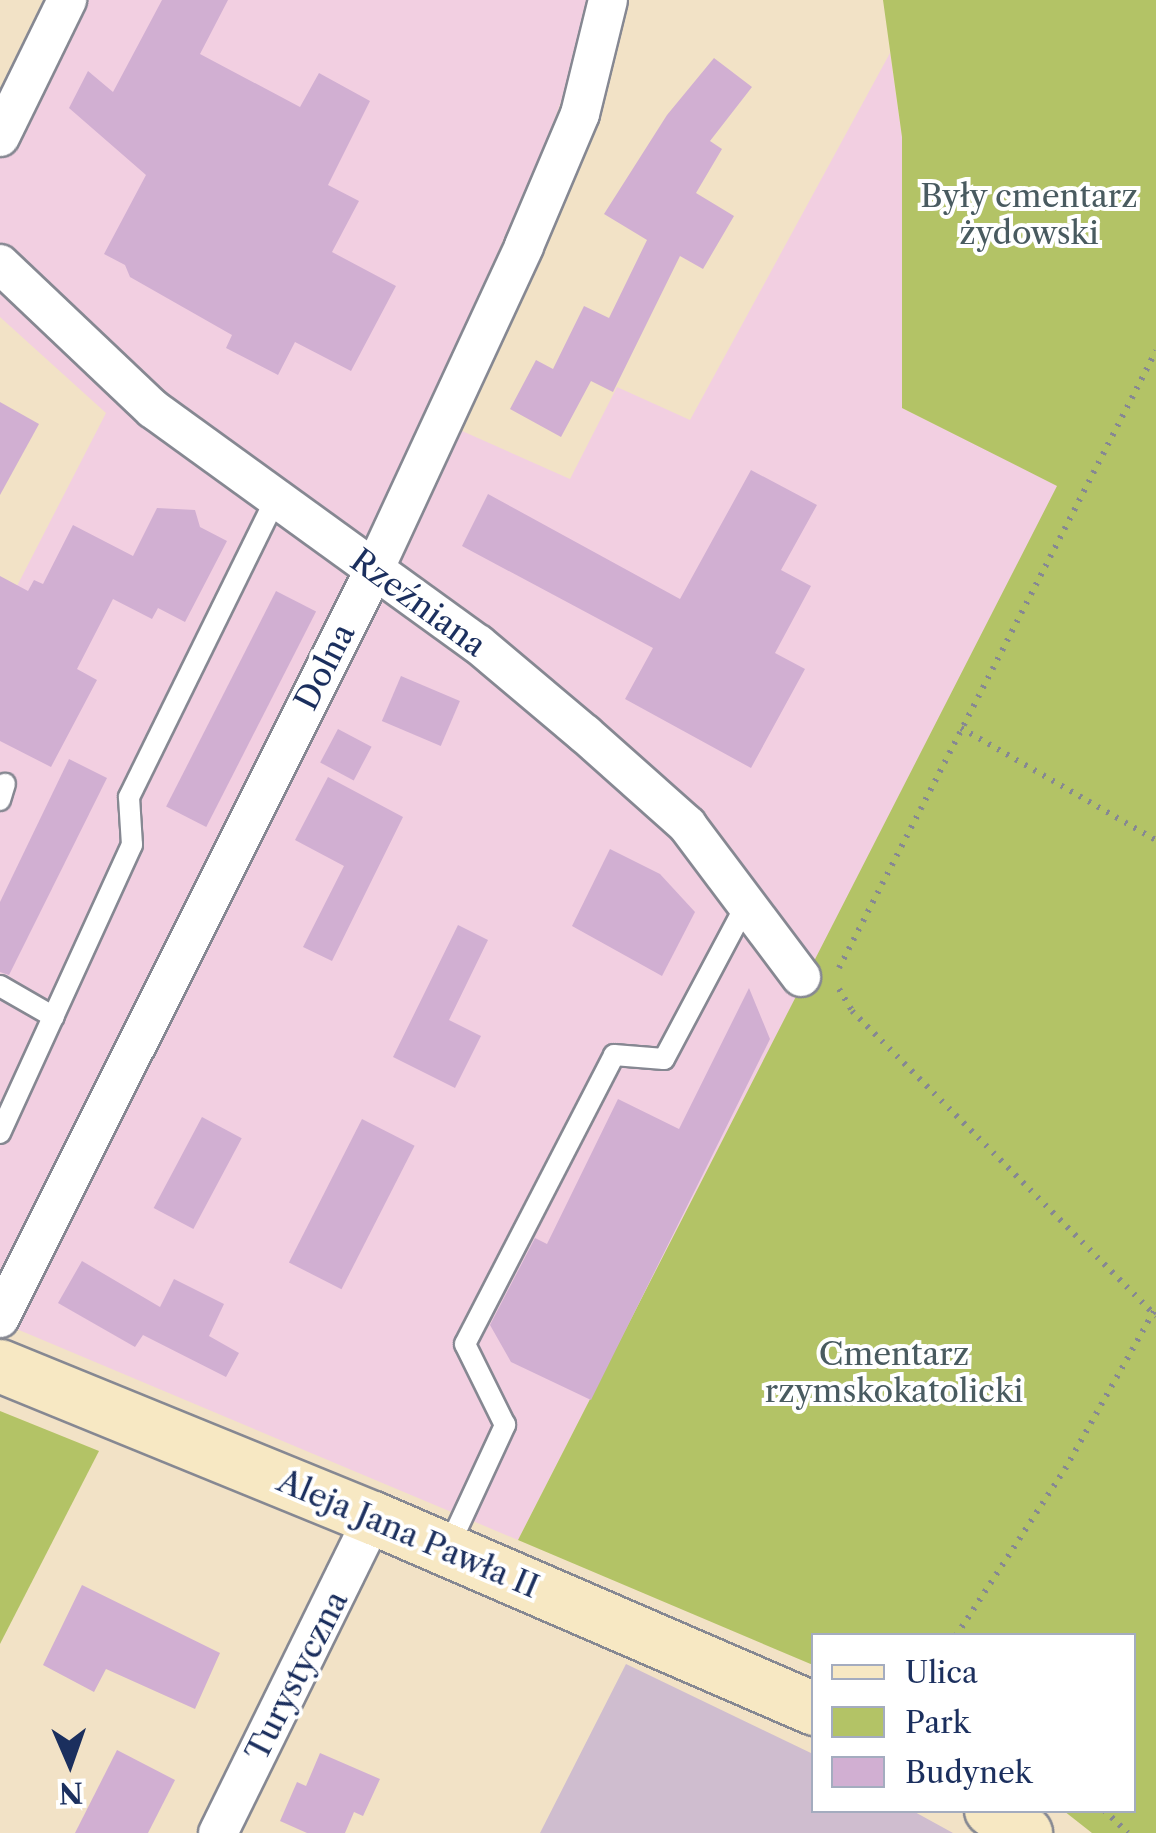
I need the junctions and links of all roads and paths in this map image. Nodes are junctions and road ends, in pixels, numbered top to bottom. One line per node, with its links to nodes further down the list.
1 (67, 0): 3 (street)
2 (608, 0): 9 (street, Dolna)
3 (0, 138)
4 (0, 264): 8 (street, Rzeźniana)
5 (1156, 351): 6 (path)
6 (1145, 373): 7 (path); 10 (path)
7 (1156, 381)
8 (275, 500): 9 (street, Rzeźniana); 15 (lane)
9 (373, 572): 12 (street, Rzeźniana); 18 (street, Dolna)
10 (961, 728): 11 (path); 17 (path)
11 (1156, 840)
12 (746, 905): 13 (street, Rzeźniana); 21 (lane)
13 (801, 977)
14 (0, 986): 15 (lane)
15 (54, 1017): 16 (lane)
16 (0, 1133)
17 (1155, 1312): 22 (path)
18 (0, 1318)
19 (0, 1366): 20 (street, Aleja Jana Pawła II)
20 (373, 1518): 21 (street, Aleja Jana Pawła II); 26 (street, Turystyczna)
21 (447, 1550): 23 (street, Aleja Jana Pawła II)
22 (958, 1633)
23 (811, 1708)
24 (996, 1813): 27 (street)
25 (1107, 1813): 28 (path)
26 (218, 1833)
27 (1026, 1833)
28 (1128, 1833)

